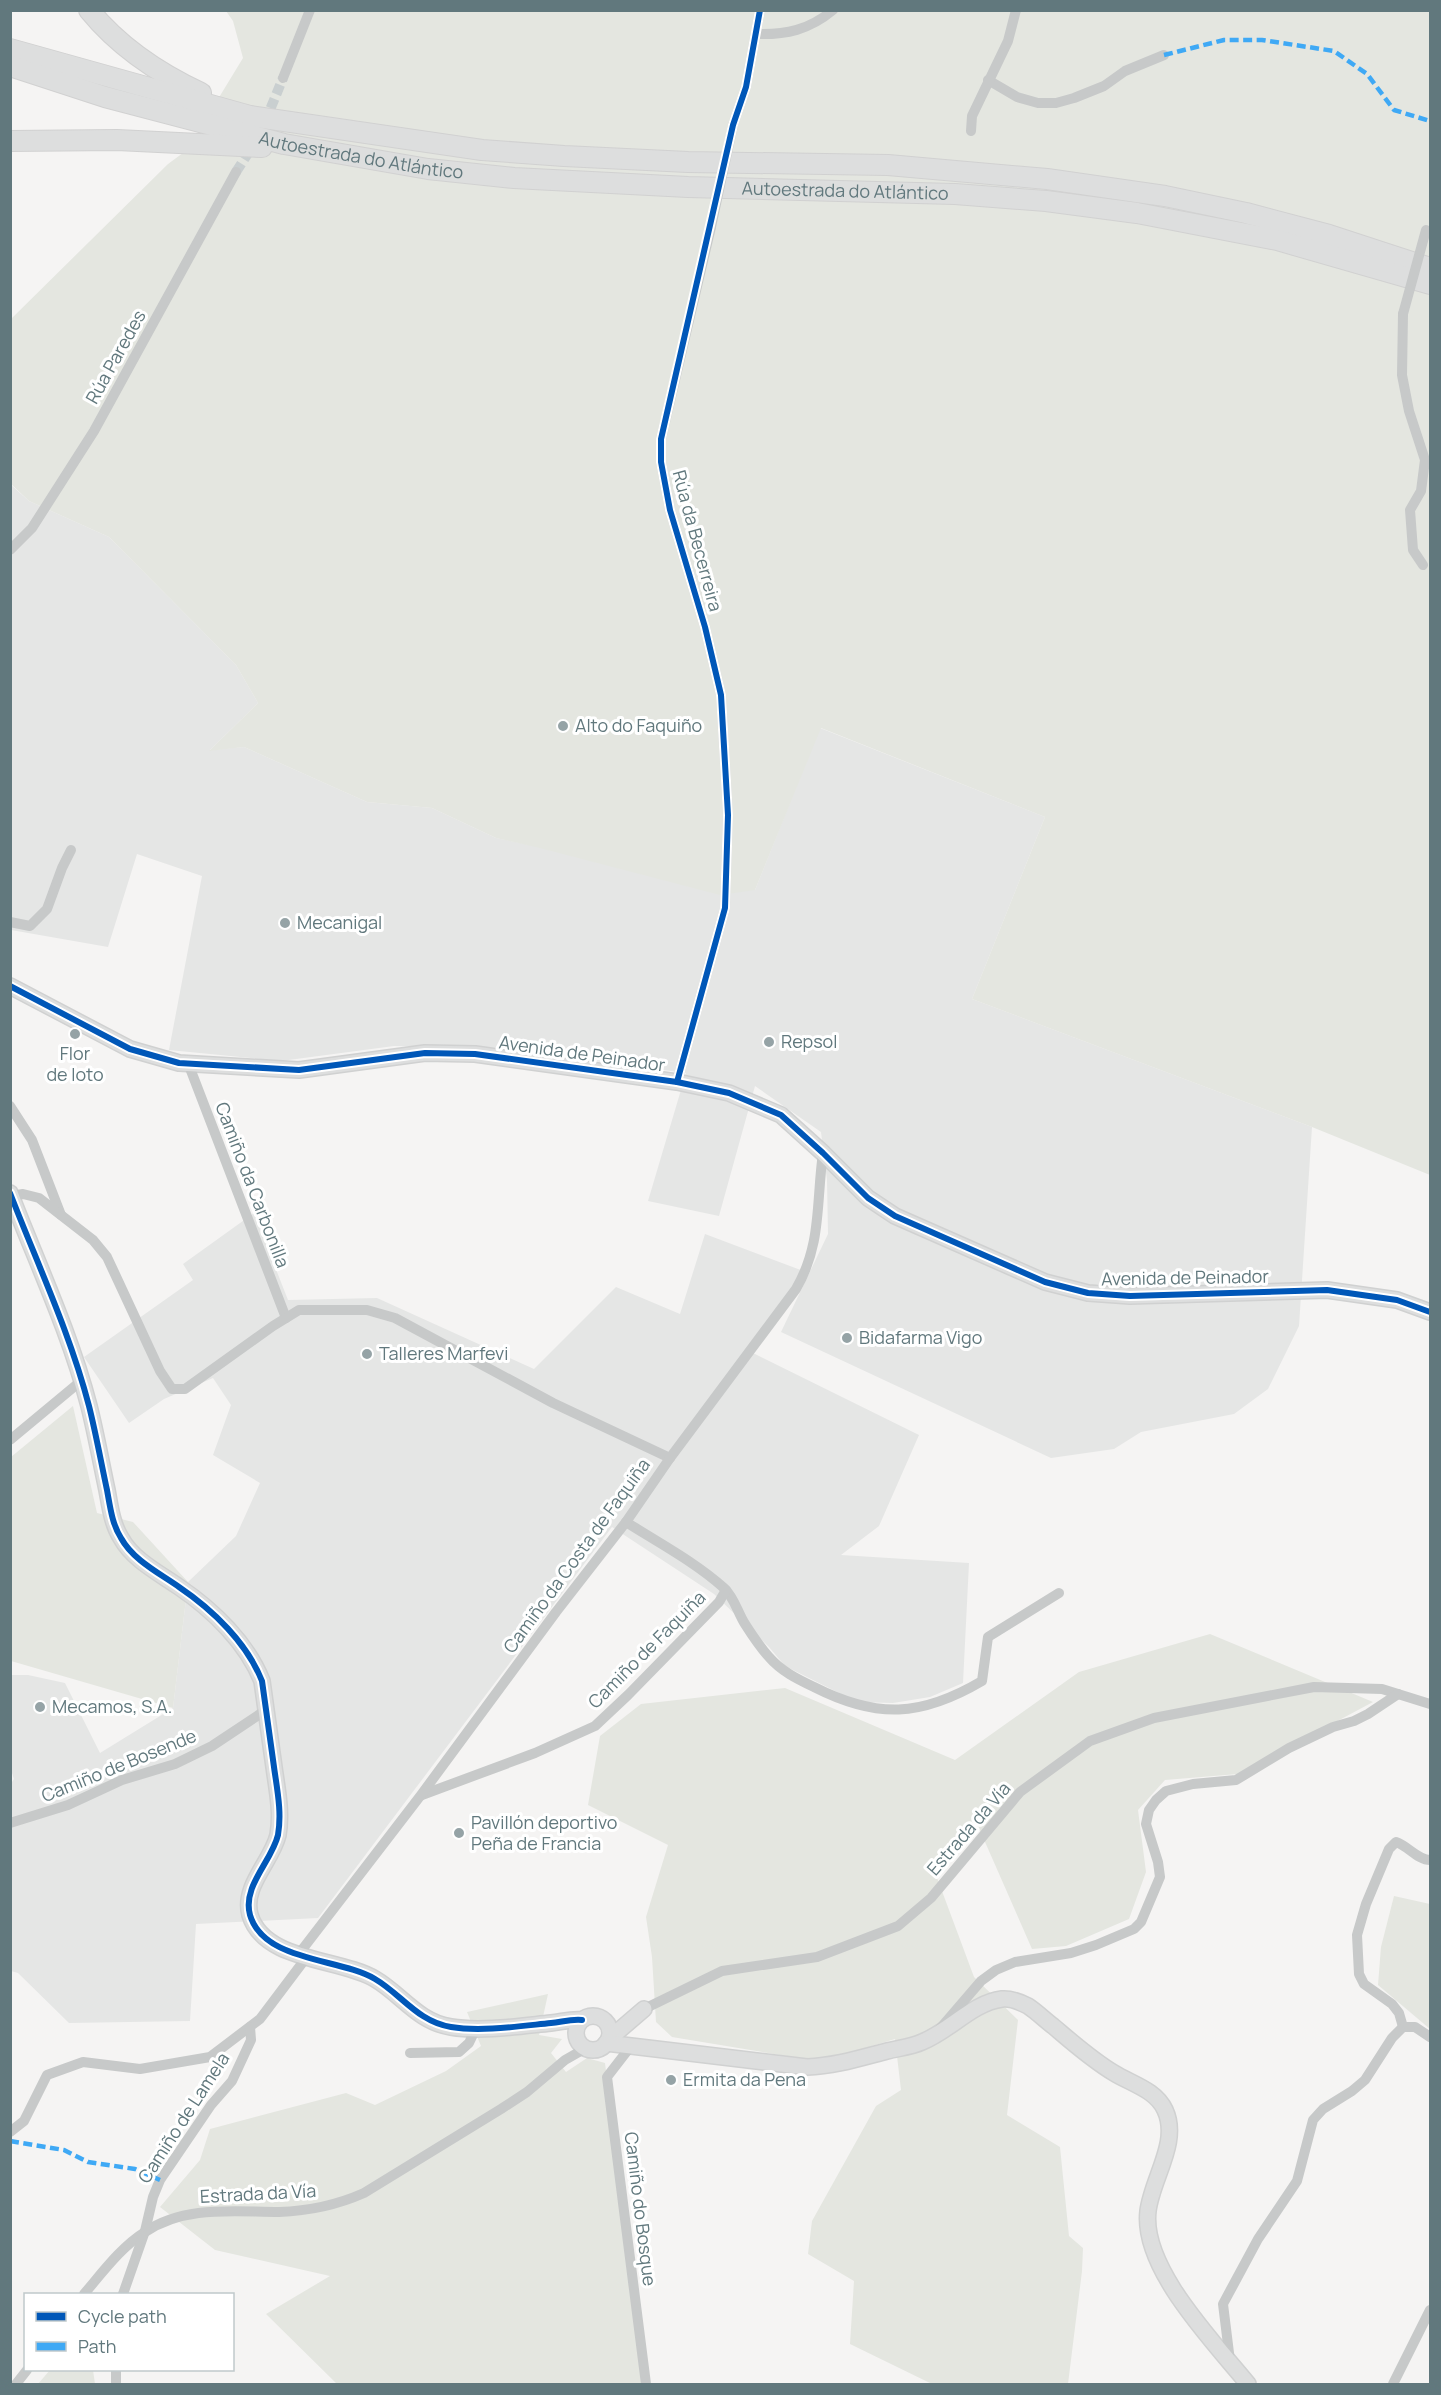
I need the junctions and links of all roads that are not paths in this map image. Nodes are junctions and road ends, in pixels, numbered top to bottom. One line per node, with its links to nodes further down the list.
1 (89, 10): 12 (highway)
2 (310, 10): 10 (street)
3 (760, 10): 6 (street, Rúa da Becerreira)
4 (833, 10): 6 (street)
5 (1016, 10): 11 (street)
6 (756, 34): 26 (street, Rúa da Becerreira, bridge)
7 (10, 49): 12 (highway, Autoestrada do Atlántico)
8 (1164, 56): 11 (street)
9 (10, 66): 15 (highway, Autoestrada do Atlántico)
10 (283, 78)
11 (988, 80): 13 (street)
12 (250, 116): 18 (highway, Autoestrada do Atlántico)
13 (971, 131)
14 (10, 141): 15 (highway)
15 (313, 149): 19 (highway, Autoestrada do Atlántico)
16 (236, 172): 20 (street, Rúa Paredes)
17 (1428, 228): 21 (street, bridge)
18 (1431, 268)
19 (1431, 284)
20 (10, 550)
21 (1423, 565)
22 (71, 850): 23 (street)
23 (10, 922)
24 (10, 986): 25 (street, Avenida de Peinador)
25 (188, 1063): 26 (street, Avenida de Peinador); 32 (street, Camiño da Carbonilla)
26 (677, 1082): 28 (street, Avenida de Peinador)
27 (10, 1106): 30 (street)
28 (823, 1153): 31 (street, Avenida de Peinador); 35 (street, Camiño da Costa de Faquiña)
29 (11, 1195): 30 (street); 33 (street)
30 (61, 1215): 32 (street)
31 (1431, 1312)
32 (286, 1318): 35 (street)
33 (81, 1381): 34 (street); 41 (street)
34 (13, 1433)
35 (670, 1458): 36 (street, Camiño da Costa de Faquiña)
36 (626, 1522): 37 (street); 42 (street, Camiño da Costa de Faquiña)
37 (726, 1590): 38 (street); 42 (street, Camiño de Faquiña)
38 (1059, 1593)
39 (1398, 1694): 40 (street, Estrada da Vía); 46 (street, Estrada da Vía); 52 (street)
40 (1431, 1704)
41 (266, 1710): 43 (street, Camiño de Bosende); 45 (street)
42 (421, 1795): 45 (street, Camiño da Costa de Faquiña)
43 (10, 1823)
44 (1431, 1860): 49 (street)
45 (302, 1957): 48 (street, Camiño da Costa de Faquiña); 50 (street)
46 (644, 2009): 47 (street); 54 (street)
47 (606, 2021): 51 (street); 54 (street)
48 (250, 2027): 57 (street, Camiño da Costa de Faquiña); 58 (street, Camiño de Lamela)
49 (1403, 2027): 53 (street); 62 (street)
50 (476, 2028): 51 (street); 56 (street)
51 (581, 2034): 54 (street); 58 (street, Estrada da Vía)
52 (933, 2036): 55 (street); 62 (street)
53 (1431, 2037)
54 (608, 2041): 55 (street)
55 (631, 2046): 65 (street, Camiño do Bosque)
56 (410, 2054)
57 (10, 2132)
58 (145, 2231): 59 (street, Estrada da Vía); 60 (street, Camiño de Lamela)
59 (86, 2293)
60 (124, 2293)
61 (1431, 2310): 67 (street)
62 (1231, 2363): 66 (street)
63 (26, 2371): 64 (street)
64 (16, 2385)
65 (646, 2385)
66 (1248, 2385)
67 (1393, 2385)

